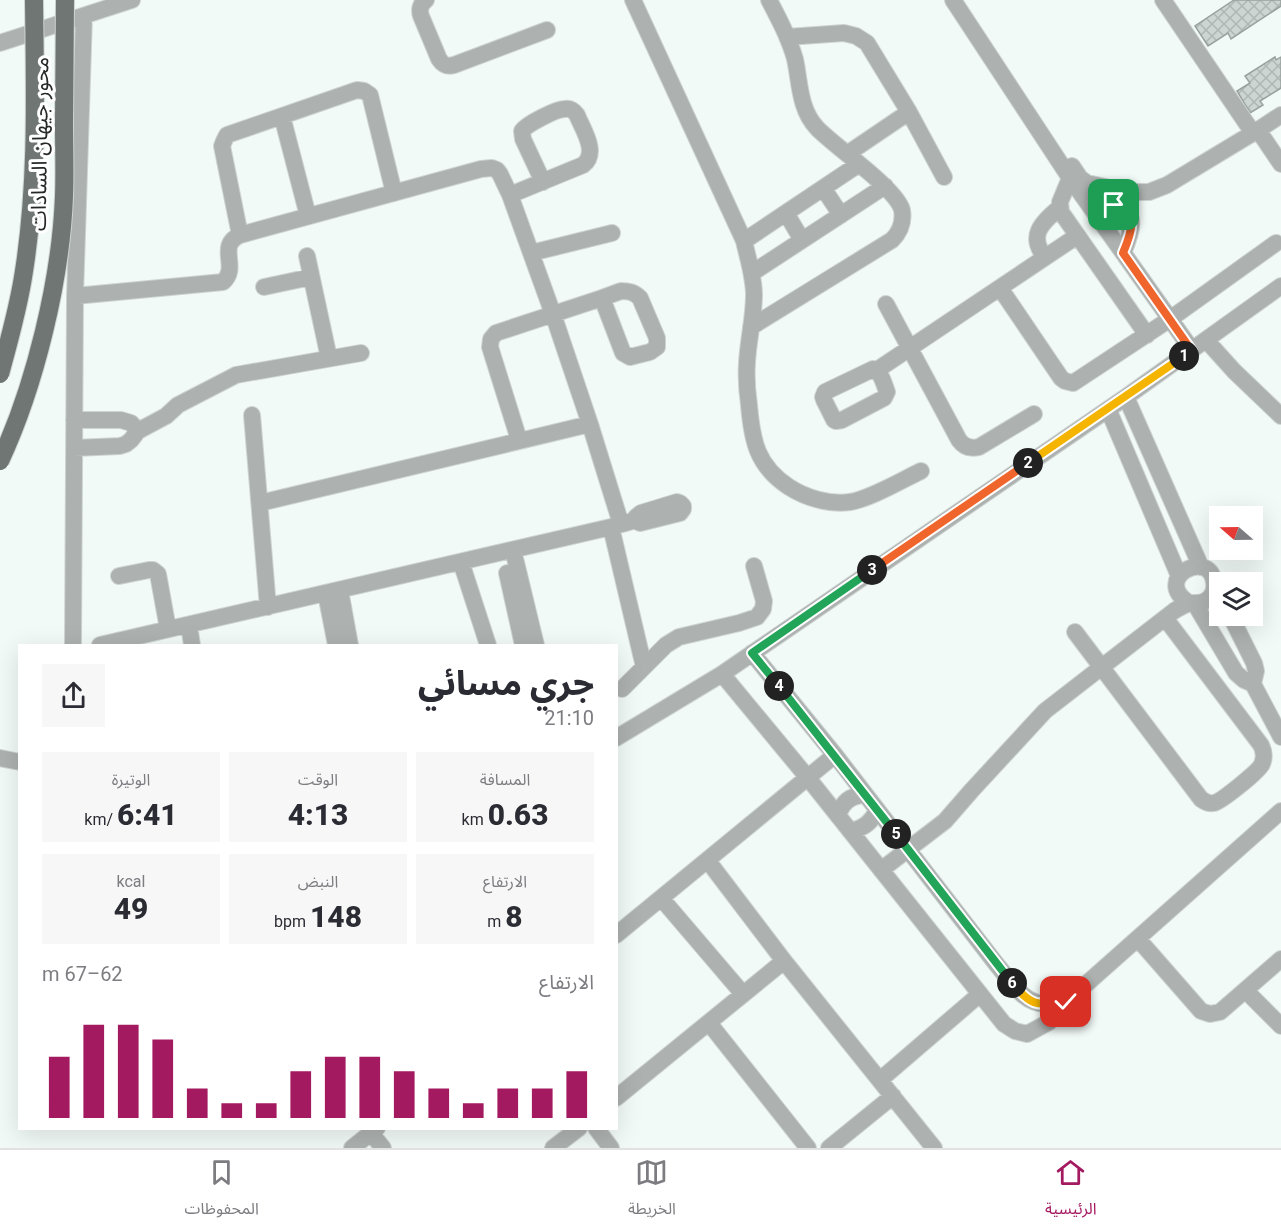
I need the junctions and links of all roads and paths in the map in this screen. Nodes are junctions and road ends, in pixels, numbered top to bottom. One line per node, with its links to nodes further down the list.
1 (34, 0): 60 (main road, محور جيهان السادات, bridge)
2 (65, 0): 71 (main road, محور جيهان السادات, bridge)
3 (132, 0): 9 (lane)
4 (426, 0): 10 (lane)
5 (633, 0): 36 (lane)
6 (769, 0): 11 (lane)
7 (953, 0): 21 (lane)
8 (1163, 0): 17 (lane)
9 (84, 16): 12 (lane); 47 (lane)
10 (547, 30)
11 (787, 37): 14 (lane); 19 (lane)
12 (0, 42)
13 (1020, 87): 17 (lane)
14 (909, 112): 19 (lane); 20 (lane)
15 (1281, 115): 17 (lane)
16 (282, 116): 25 (lane); 31 (lane); 33 (lane)
17 (1255, 132): 18 (lane)
18 (1278, 153)
19 (853, 159): 23 (lane); 24 (lane)
20 (944, 177)
21 (1070, 178): 27 (lane); 28 (lane)
22 (543, 182): 22 (lane); 26 (lane)
23 (885, 186): 30 (lane); 52 (lane)
24 (823, 188): 29 (lane); 30 (lane)
25 (394, 193): 26 (lane); 31 (lane)
26 (510, 195): 38 (lane)
27 (1089, 206): 39 (lane); 39 (lane)
28 (1060, 207): 34 (lane); 41 (lane)
29 (786, 213): 35 (lane); 36 (lane)
30 (841, 215): 35 (lane)
31 (308, 216): 33 (lane)
32 (612, 233): 38 (lane)
33 (240, 235): 47 (lane)
34 (1077, 236): 41 (lane); 53 (lane)
35 (802, 240): 42 (lane)
36 (744, 241): 42 (lane)
37 (1276, 243): 51 (lane)
38 (531, 253): 50 (lane)
39 (1123, 253): 51 (lane)
40 (307, 256): 43 (lane)
41 (1046, 257): 46 (lane)
42 (752, 273): 52 (lane)
43 (311, 277): 45 (lane); 58 (lane)
44 (1281, 286): 54 (lane)
45 (264, 287)
46 (1000, 288): 53 (lane); 55 (lane)
47 (75, 297): 66 (lane)
48 (602, 298): 50 (lane)
49 (885, 304): 55 (lane)
50 (553, 314): 67 (lane); 69 (lane)
51 (1170, 319): 53 (lane); 56 (lane)
52 (751, 327): 72 (lane)
53 (1147, 335)
54 (1206, 340): 56 (lane); 65 (lane)
55 (909, 348): 59 (lane); 63 (lane)
56 (1192, 351): 61 (lane)
57 (361, 353): 58 (lane)
58 (329, 358): 68 (lane)
59 (877, 370)
60 (0, 374)
61 (1126, 397): 62 (lane); 78 (lane)
62 (1108, 409): 81 (lane); 98 (lane)
63 (1034, 414)
64 (252, 415): 73 (lane)
65 (1281, 416)
66 (74, 420): 68 (lane); 70 (lane)
67 (590, 424): 69 (lane); 74 (lane)
68 (138, 431): 70 (lane)
69 (519, 440): 73 (lane)
70 (74, 448): 92 (lane)
71 (0, 461)
72 (921, 471)
73 (260, 503): 85 (lane)
74 (623, 524): 75 (lane); 99 (lane)
75 (508, 551): 76 (lane); 91 (lane)
76 (461, 562): 82 (lane); 97 (lane)
77 (754, 566): 99 (lane)
78 (1201, 567): 79 (lane); 81 (lane)
79 (1209, 572)
80 (119, 576): 89 (lane)
81 (1179, 576): 84 (lane)
82 (333, 592): 85 (lane); 95 (lane); 96 (lane)
83 (1209, 599): 84 (lane)
84 (1192, 604): 86 (lane); 102 (lane)
85 (268, 607): 87 (lane)
86 (1165, 618): 100 (lane); 100 (lane)
87 (189, 625): 89 (lane); 94 (lane)
88 (1236, 626): 102 (lane)
89 (168, 630): 93 (lane)
90 (1075, 632): 100 (lane)
91 (529, 643)
92 (73, 644)
93 (105, 644)
94 (192, 644)
95 (336, 644)
96 (350, 644)
97 (488, 644)
98 (752, 653): 101 (lane); 106 (lane)
99 (644, 667): 103 (lane)
100 (1100, 667): 115 (lane)
101 (722, 674): 104 (lane); 109 (lane)
102 (1253, 684): 105 (lane)
103 (622, 688)
104 (618, 737)
105 (1281, 738)
106 (835, 755): 109 (lane); 110 (lane)
107 (0, 758): 108 (lane)
108 (18, 762)
109 (808, 778): 113 (lane); 116 (lane)
110 (866, 795): 111 (lane); 113 (lane)
111 (877, 810): 114 (lane); 115 (lane)
112 (1281, 811): 120 (lane)
113 (838, 816): 114 (lane)
114 (850, 831): 117 (lane)
115 (908, 850): 117 (lane); 126 (lane)
116 (708, 861): 118 (lane); 122 (lane)
117 (881, 870): 125 (lane)
118 (661, 898): 119 (lane); 124 (lane)
119 (618, 933)
120 (1137, 939): 123 (lane); 126 (lane)
121 (1281, 959): 123 (lane)
122 (784, 961): 124 (lane); 129 (lane)
123 (1246, 991): 128 (lane)
124 (744, 994): 127 (lane)
125 (980, 994): 126 (lane); 129 (lane)
126 (1066, 1002)
127 (709, 1023): 130 (lane); 139 (lane)
128 (1281, 1026)
129 (880, 1080): 131 (lane)
130 (618, 1096)
131 (893, 1096): 140 (lane); 141 (lane)
132 (374, 1130): 135 (lane); 136 (lane)
133 (576, 1130): 137 (lane)
134 (598, 1130): 138 (lane)
135 (352, 1148)
136 (382, 1148)
137 (553, 1148)
138 (611, 1148)
139 (808, 1148)
140 (829, 1148)
141 (934, 1148)

